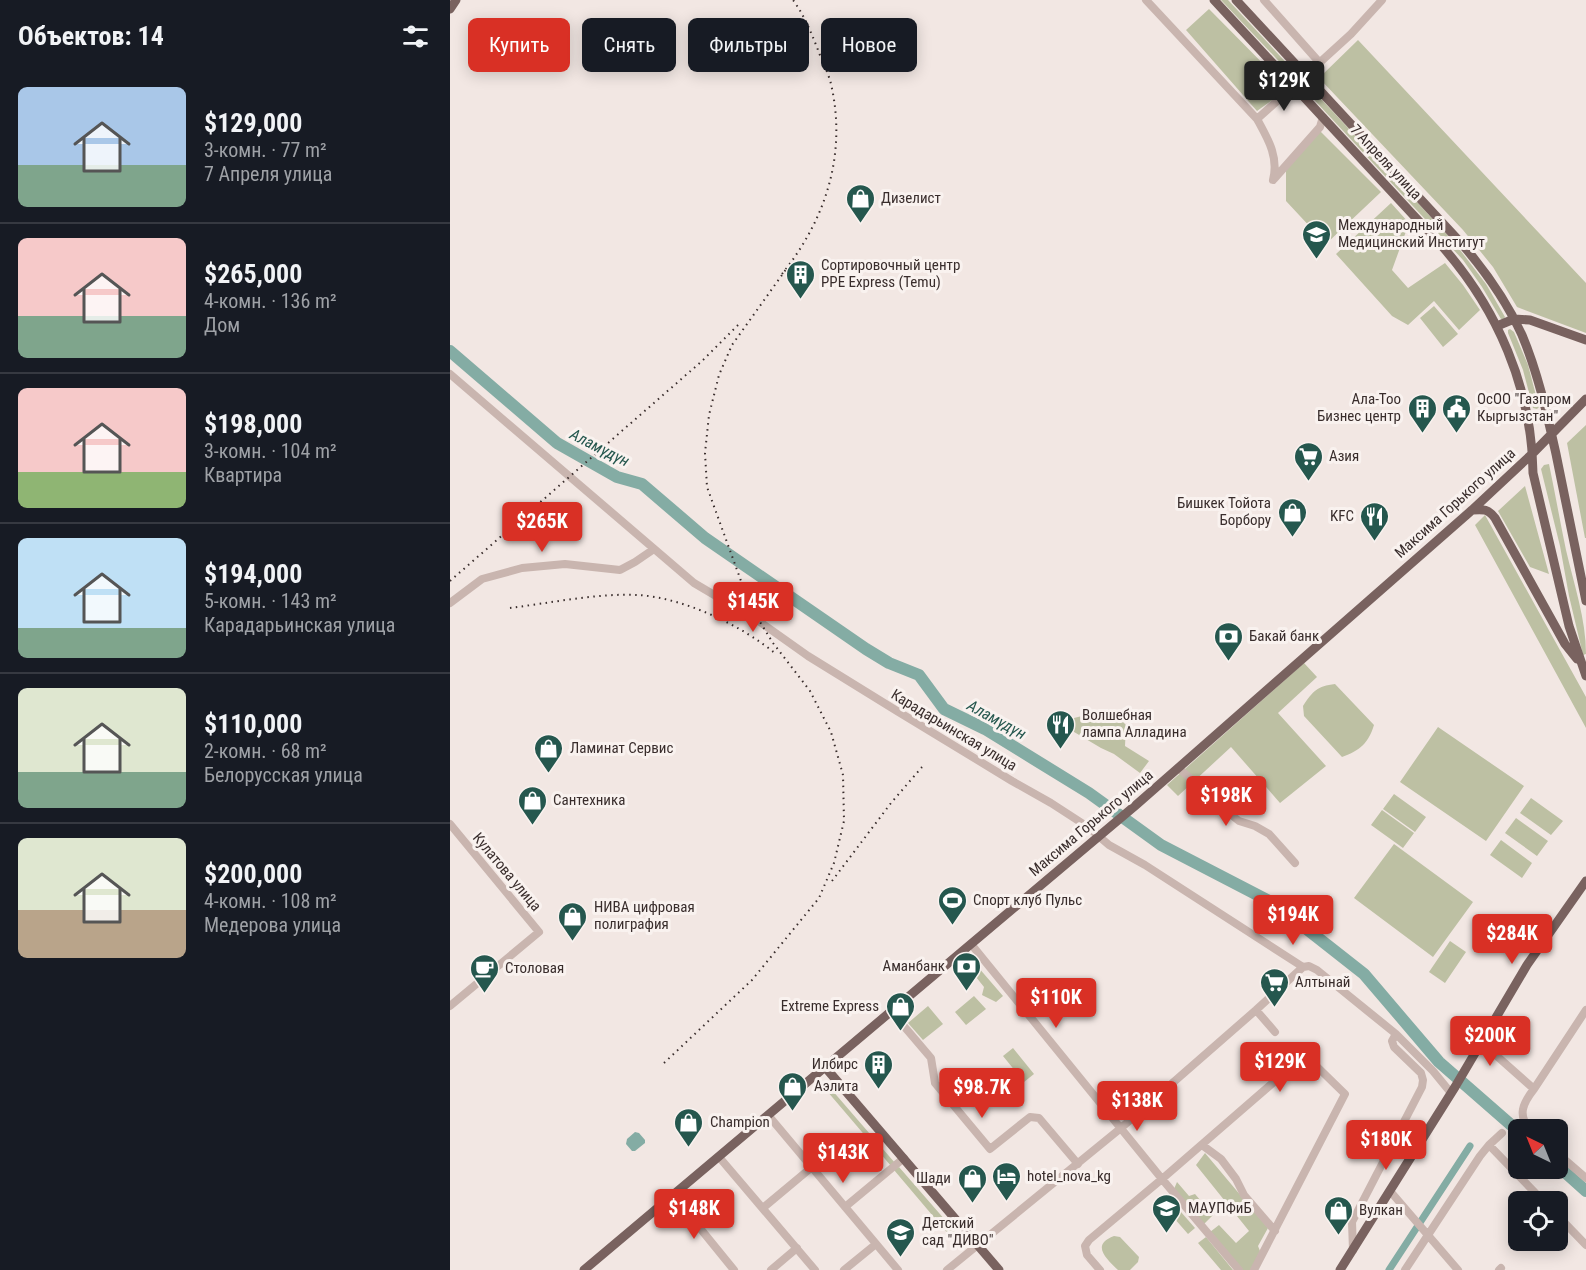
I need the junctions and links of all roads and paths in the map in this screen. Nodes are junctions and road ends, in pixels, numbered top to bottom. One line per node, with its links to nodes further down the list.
1 (456, 0): 7 (main road)
2 (1146, 0): 12 (street)
3 (1214, 0): 10 (main road, 7 Апреля улица)
4 (1236, 0): 9 (main road, 7 Апреля улица)
5 (1264, 0): 8 (street)
6 (1382, 0): 8 (street)
7 (450, 9)
8 (1319, 62): 9 (street)
9 (1306, 75): 10 (main road); 13 (main road, 7 Апреля улица)
10 (1294, 86): 11 (main road, 7 Апреля улица); 12 (street)
11 (1323, 117): 12 (street); 14 (main road, 7 Апреля улица)
12 (1257, 119)
13 (1514, 319): 14 (main road); 15 (main road); 18 (main road, 7 Апреля улица)
14 (1497, 326): 19 (main road, 7 Апреля улица)
15 (1586, 340)
16 (450, 374): 21 (street, Карадарьинская улица)
17 (1586, 399): 18 (main road, Максима Горького улица)
18 (1551, 435): 19 (main road, Максима Горького улица); 22 (main road, 7 Апреля улица)
19 (1533, 453): 20 (main road, Максима Горького улица); 24 (main road, 7 Апреля улица)
20 (1472, 510): 24 (main road); 26 (main road, Максима Горького улица)
21 (654, 549): 23 (street); 28 (street, Карадарьинская улица)
22 (1586, 602)
23 (450, 603)
24 (1583, 662): 25 (main road, 7 Апреля улица)
25 (1586, 676)
26 (1178, 768): 28 (main road, Максима Горького улица); 29 (street)
27 (450, 824): 33 (street, Кулатова улица)
28 (1099, 836): 31 (main road, Максима Горького улица); 32 (street, Карадарьинская улица)
29 (1295, 862)
30 (1586, 881): 39 (main road)
31 (971, 944): 36 (main road, Максима Горького улица); 45 (street)
32 (1303, 967): 34 (street); 38 (street, Карадарьинская улица)
33 (450, 1006)
34 (1256, 1010): 37 (street); 45 (street)
35 (1586, 1010): 41 (street)
36 (891, 1011): 40 (main road, Максима Горького улица); 52 (street)
37 (1275, 1032)
38 (1396, 1034): 42 (street, Карадарьинская улица); 68 (street)
39 (1480, 1042): 41 (street); 42 (main road)
40 (825, 1067): 43 (main road, Максима Горького улица); 50 (main road)
41 (1534, 1089): 44 (street)
42 (1453, 1090): 56 (main road)
43 (768, 1115): 49 (main road, Максима Горького улица); 53 (street)
44 (1524, 1119)
45 (1121, 1128): 52 (street); 55 (street)
46 (1502, 1133): 48 (street)
47 (1202, 1144): 55 (street); 62 (street); 62 (street)
48 (1489, 1145): 57 (street); 63 (street)
49 (719, 1156): 58 (main road, Максима Горького улица); 60 (street)
50 (904, 1158): 59 (street); 65 (main road)
51 (1568, 1162): 54 (street)
52 (1078, 1164): 65 (street)
53 (812, 1167): 59 (street); 60 (street)
54 (1586, 1178)
55 (1162, 1179): 77 (street); 78 (street)
56 (1390, 1191): 63 (street); 68 (main road)
57 (1533, 1191)
58 (674, 1195): 69 (main road, Максима Горького улица); 70 (street)
59 (845, 1207): 64 (street)
60 (763, 1209): 67 (street)
61 (1568, 1226): 66 (street)
62 (1275, 1231): 79 (street)
63 (1429, 1235): 81 (street); 82 (street)
64 (876, 1244): 73 (street); 74 (street)
65 (978, 1245): 75 (street); 76 (main road)
66 (1586, 1245)
67 (797, 1248): 71 (street); 72 (street)
68 (1353, 1250): 80 (main road)
69 (584, 1270)
70 (734, 1270)
71 (771, 1270)
72 (815, 1270)
73 (844, 1270)
74 (898, 1270)
75 (947, 1270)
76 (999, 1270)
77 (1100, 1270)
78 (1239, 1270)
79 (1254, 1270)
80 (1340, 1270)
81 (1405, 1270)
82 (1458, 1270)

